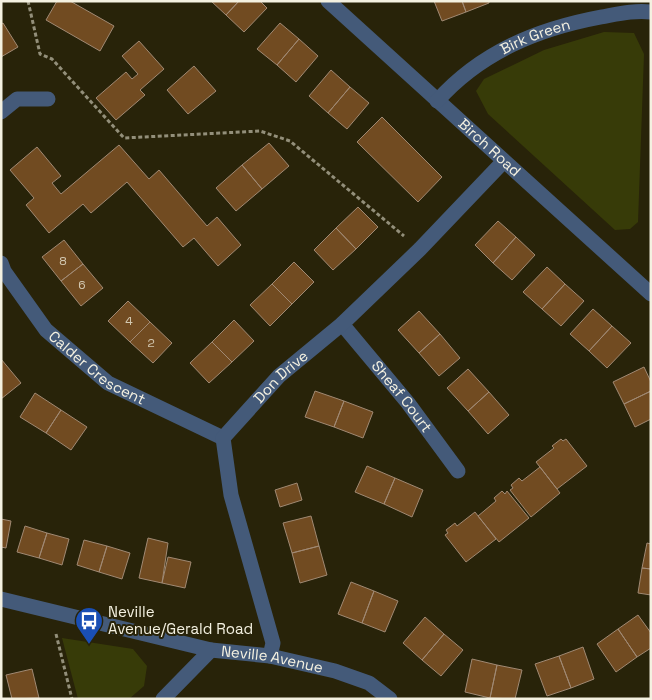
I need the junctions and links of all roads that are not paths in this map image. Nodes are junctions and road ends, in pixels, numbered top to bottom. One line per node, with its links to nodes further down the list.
1 (328, 1): 4 (street, Birch Road)
2 (651, 12): 4 (street, Birk Green)
3 (48, 99): 5 (street)
4 (437, 101): 6 (street, Birch Road)
5 (1, 112)
6 (503, 162): 8 (street, Birch Road); 9 (street, Don Drive)
7 (1, 264): 10 (street, Calder Crescent)
8 (651, 294)
9 (342, 324): 10 (street, Don Drive); 11 (street, Sheaf Court)
10 (223, 438): 14 (street)
11 (458, 470)
12 (1, 599): 13 (street, Neville Avenue)
13 (211, 650): 14 (street, Neville Avenue); 15 (street)
14 (270, 656): 16 (street, Neville Avenue)
15 (163, 699)
16 (390, 699)

